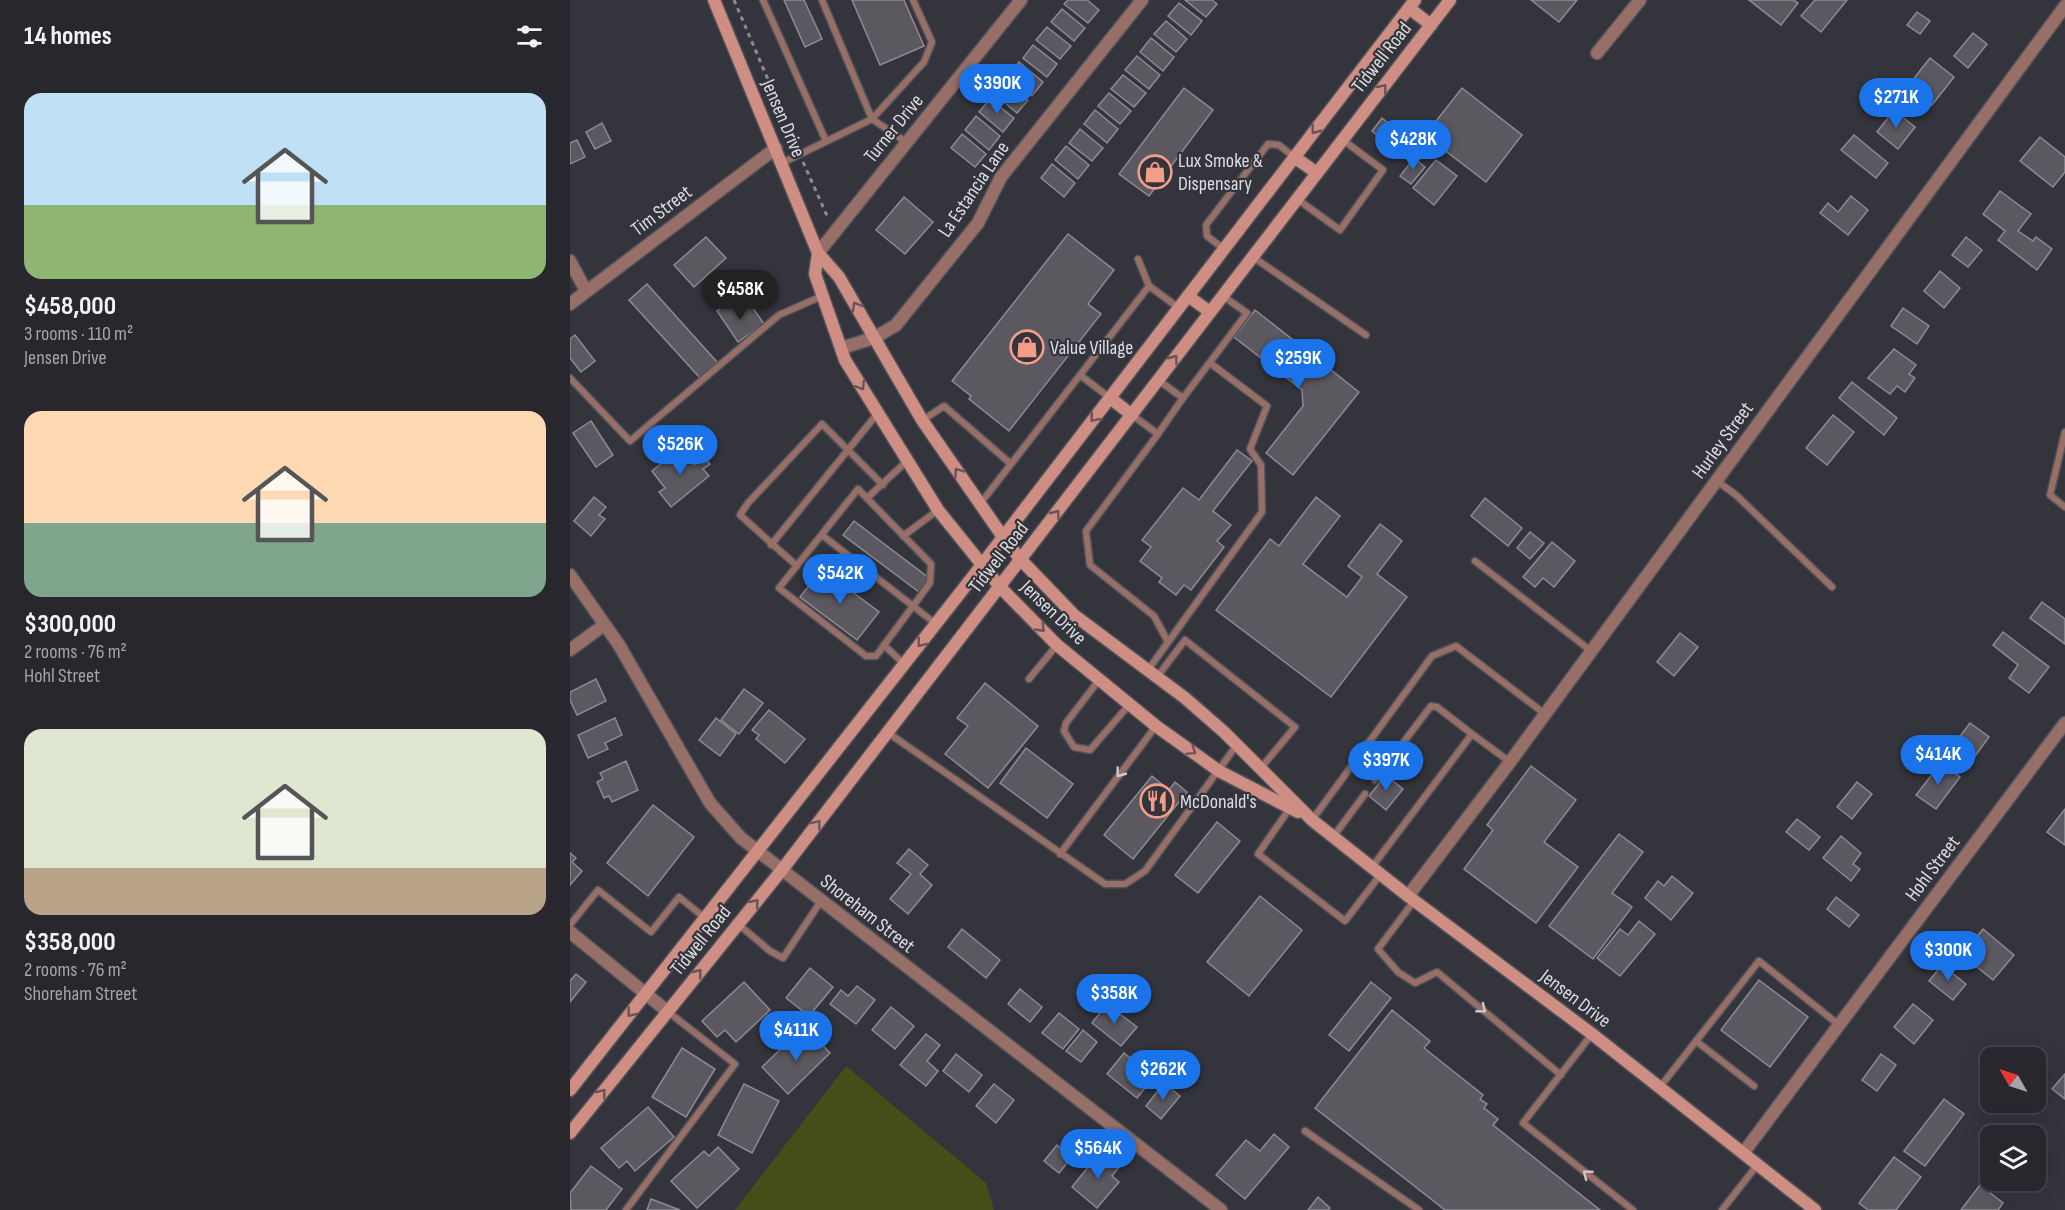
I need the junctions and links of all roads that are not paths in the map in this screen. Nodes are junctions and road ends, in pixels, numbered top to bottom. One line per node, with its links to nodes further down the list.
1 (714, 0): 17 (main road, Jensen Drive)
2 (763, 0): 15 (lane)
3 (822, 0): 13 (lane)
4 (913, 0): 13 (lane)
5 (1021, 0): 16 (street, Turner Drive)
6 (1142, 0): 36 (street, La Estancia Lane)
7 (1450, 0): 11 (main road, Tidwell Road)
8 (1640, 0): 12 (street)
9 (1412, 4): 11 (main road); 18 (main road, Tidwell Road, one-way to 18)
10 (2065, 6): 52 (street, Hurley Street)
11 (1431, 25): 14 (main road, Tidwell Road, one-way to 11)
12 (1597, 53)
13 (872, 119): 15 (lane); 16 (lane)
14 (1342, 140): 20 (main road, Tidwell Road); 21 (lane)
15 (826, 141): 19 (lane)
16 (907, 142): 23 (street, Turner Drive)
17 (776, 147): 19 (main road, Jensen Drive); 28 (street, Tim Street)
18 (1294, 157): 20 (main road); 22 (main road, Tidwell Road); 22 (lane)
19 (782, 163): 23 (main road, Jensen Drive)
20 (1317, 173): 21 (main road, Tidwell Road)
21 (1297, 199): 24 (main road, Tidwell Road)
22 (1224, 249): 30 (main road, Tidwell Road)
23 (818, 253): 29 (main road, Jensen Drive); 36 (main road, Jensen Drive, one-way to 23)
24 (1253, 257): 31 (main road, Tidwell Road); 35 (lane)
25 (1138, 259): 27 (lane)
26 (570, 261): 28 (street)
27 (1149, 286): 33 (lane); 39 (lane)
28 (586, 291): 32 (street, Tim Street)
29 (823, 296): 37 (main road, Jensen Drive); 40 (lane)
30 (1188, 296): 33 (main road, Tidwell Road); 34 (main road)
31 (1223, 296): 34 (main road, Tidwell Road); 38 (lane)
32 (570, 303)
33 (1179, 308): 42 (main road, Tidwell Road)
34 (1210, 312): 41 (main road, Tidwell Road, one-way to 34)
35 (1366, 335)
36 (874, 338): 37 (street, La Estancia Lane); 46 (main road, Jensen Drive)
37 (841, 348): 44 (main road, Jensen Drive, one-way to 44)
38 (1210, 363): 43 (lane); 72 (lane)
39 (1080, 375): 42 (lane); 51 (lane)
40 (570, 378)
41 (1158, 380): 43 (lane); 45 (main road, Tidwell Road)
42 (1110, 398): 45 (main road); 60 (main road, Tidwell Road, one-way to 60)
43 (1183, 398): 48 (lane)
44 (878, 413): 49 (lane); 50 (main road, Jensen Drive)
45 (1132, 415): 48 (lane); 62 (main road, Tidwell Road, one-way to 45)
46 (922, 420): 51 (lane); 55 (main road, Jensen Drive, one-way to 46)
47 (2065, 432): 56 (lane)
48 (1158, 434): 72 (lane)
49 (848, 450): 53 (lane); 61 (lane); 61 (lane)
50 (907, 461): 53 (lane); 57 (main road, Jensen Drive)
51 (1011, 465): 55 (lane)
52 (1716, 481): 68 (lane); 76 (street, Hurley Street)
53 (883, 485): 54 (lane)
54 (867, 498): 58 (lane); 59 (lane)
55 (981, 504): 60 (main road, Jensen Drive)
56 (2065, 507)
57 (938, 510): 59 (lane); 64 (main road, Jensen Drive)
58 (822, 535): 65 (lane); 69 (lane)
59 (903, 536): 69 (lane)
60 (1004, 537): 62 (main road, Jensen Drive); 64 (main road, Tidwell Road)
61 (771, 545): 65 (lane)
62 (1021, 560): 67 (main road, Tidwell Road); 78 (main road, Jensen Drive)
63 (1475, 561): 76 (lane)
64 (983, 564): 67 (main road, Jensen Drive); 70 (main road, Tidwell Road)
65 (797, 566): 73 (lane)
66 (570, 575): 71 (street, Shoreham Street)
67 (1000, 586): 74 (main road, Jensen Drive, one-way to 74); 85 (main road, Tidwell Road)
68 (1832, 587)
69 (912, 607): 70 (lane); 73 (lane)
70 (936, 624): 77 (main road, Tidwell Road, one-way to 77)
71 (604, 625): 75 (street); 96 (street, Shoreham Street)
72 (1168, 642): 78 (lane)
73 (884, 645): 77 (lane)
74 (1057, 645): 79 (lane); 80 (main road, Jensen Drive)
75 (570, 650)
76 (1592, 651): 82 (street, Hurley Street)
77 (904, 665): 96 (main road, Tidwell Road)
78 (1152, 674): 87 (main road, Jensen Drive); 89 (lane)
79 (1029, 679)
80 (1099, 680): 81 (main road, Jensen Drive); 81 (lane)
81 (1130, 705): 84 (main road, Jensen Drive)
82 (1545, 714): 88 (street, Hurley Street); 94 (lane)
83 (2065, 723): 108 (street, Hohl Street)
84 (1156, 726): 90 (main road, Jensen Drive, one-way to 90); 97 (lane, one-way to 97)
85 (887, 732): 97 (lane); 98 (main road, Tidwell Road, one-way to 85)
86 (1472, 734): 88 (lane); 91 (lane); 99 (lane)
87 (1236, 746): 89 (main road, Jensen Drive); 90 (lane)
88 (1509, 762): 100 (street, Hurley Street)
89 (1260, 769): 94 (main road, Jensen Drive)
90 (1219, 771): 93 (main road, Jensen Drive); 97 (lane)
91 (1375, 780)
92 (1365, 794): 95 (lane)
93 (1290, 808): 94 (main road, Jensen Drive); 99 (lane)
94 (1312, 820): 95 (main road, Jensen Drive)
95 (1333, 837): 99 (main road, Jensen Drive)
96 (759, 852): 98 (street, Shoreham Street); 102 (main road, Tidwell Road)
97 (1060, 854)
98 (781, 871): 101 (street, Shoreham Street); 103 (main road, Tidwell Road, one-way to 98)
99 (1376, 871): 100 (main road, Jensen Drive)
100 (1411, 898): 109 (main road, Jensen Drive); 111 (lane, one-way to 111)
101 (821, 901): 103 (lane); 120 (street, Shoreham Street)
102 (706, 919): 104 (lane); 106 (main road, Tidwell Road)
103 (738, 924): 107 (main road, Tidwell Road, one-way to 103)
104 (570, 925)
105 (570, 932): 106 (street)
106 (646, 993): 107 (street); 114 (main road, Tidwell Road, one-way to 114)
107 (667, 1011): 116 (main road, Tidwell Road, one-way to 107); 119 (lane)
108 (1839, 1025): 110 (lane); 117 (street, Hohl Street)
109 (1592, 1034): 111 (lane); 113 (main road, Jensen Drive)
110 (1696, 1041): 112 (lane); 113 (lane)
111 (1561, 1075): 122 (lane, one-way to 111)
112 (1754, 1086)
113 (1660, 1087): 117 (main road, Jensen Drive)
114 (570, 1090)
115 (1305, 1131): 121 (lane)
116 (570, 1133)
117 (1744, 1152): 118 (main road, Jensen Drive)
118 (1759, 1164): 123 (lane); 124 (main road, Jensen Drive)
119 (626, 1210)
120 (1221, 1210)
121 (1419, 1210)
122 (1633, 1210)
123 (1722, 1210)
124 (1815, 1210)

